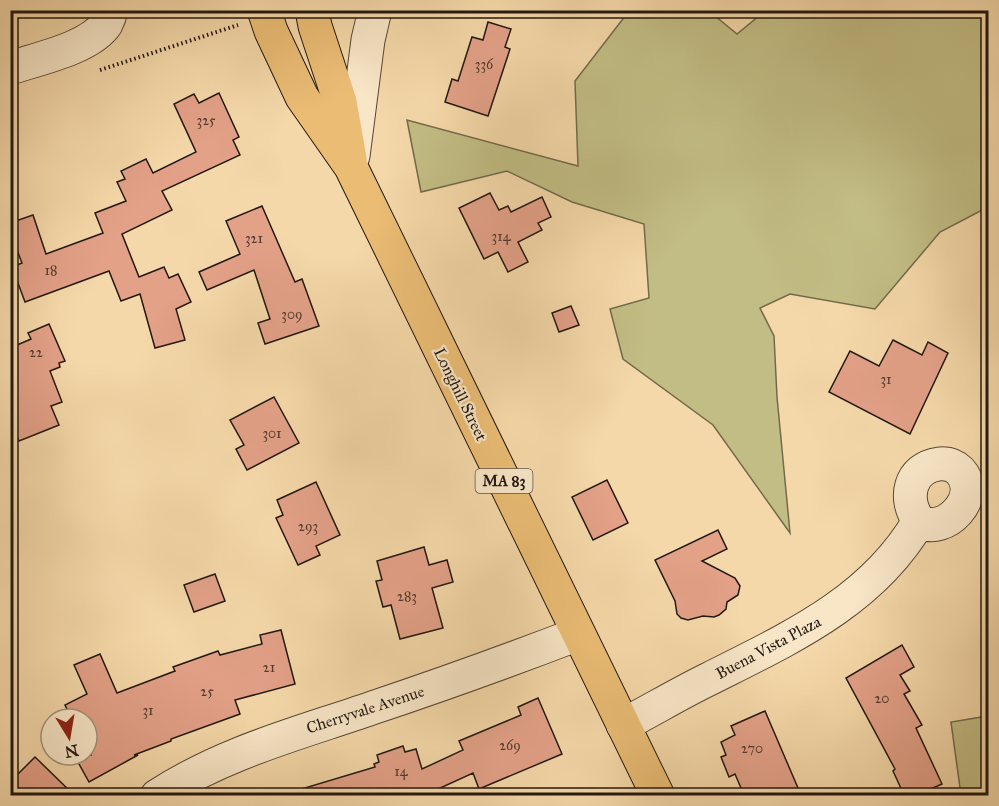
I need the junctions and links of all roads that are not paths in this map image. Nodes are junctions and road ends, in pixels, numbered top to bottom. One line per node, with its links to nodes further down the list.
1 (111, 10): 5 (street)
2 (312, 10): 6 (main road, MA 83)
3 (375, 10): 6 (street)
4 (265, 13): 6 (main road, MA 83)
5 (10, 68)
6 (351, 166): 8 (main road, Longhill Street / MA 83)
7 (919, 521): 9 (street, Buena Vista Plaza)
8 (578, 634): 9 (main road, Longhill Street / MA 83); 10 (street, Cherryvale Avenue)
9 (623, 725): 11 (main road, Longhill Street / MA 83)
10 (157, 795)
11 (658, 795)

